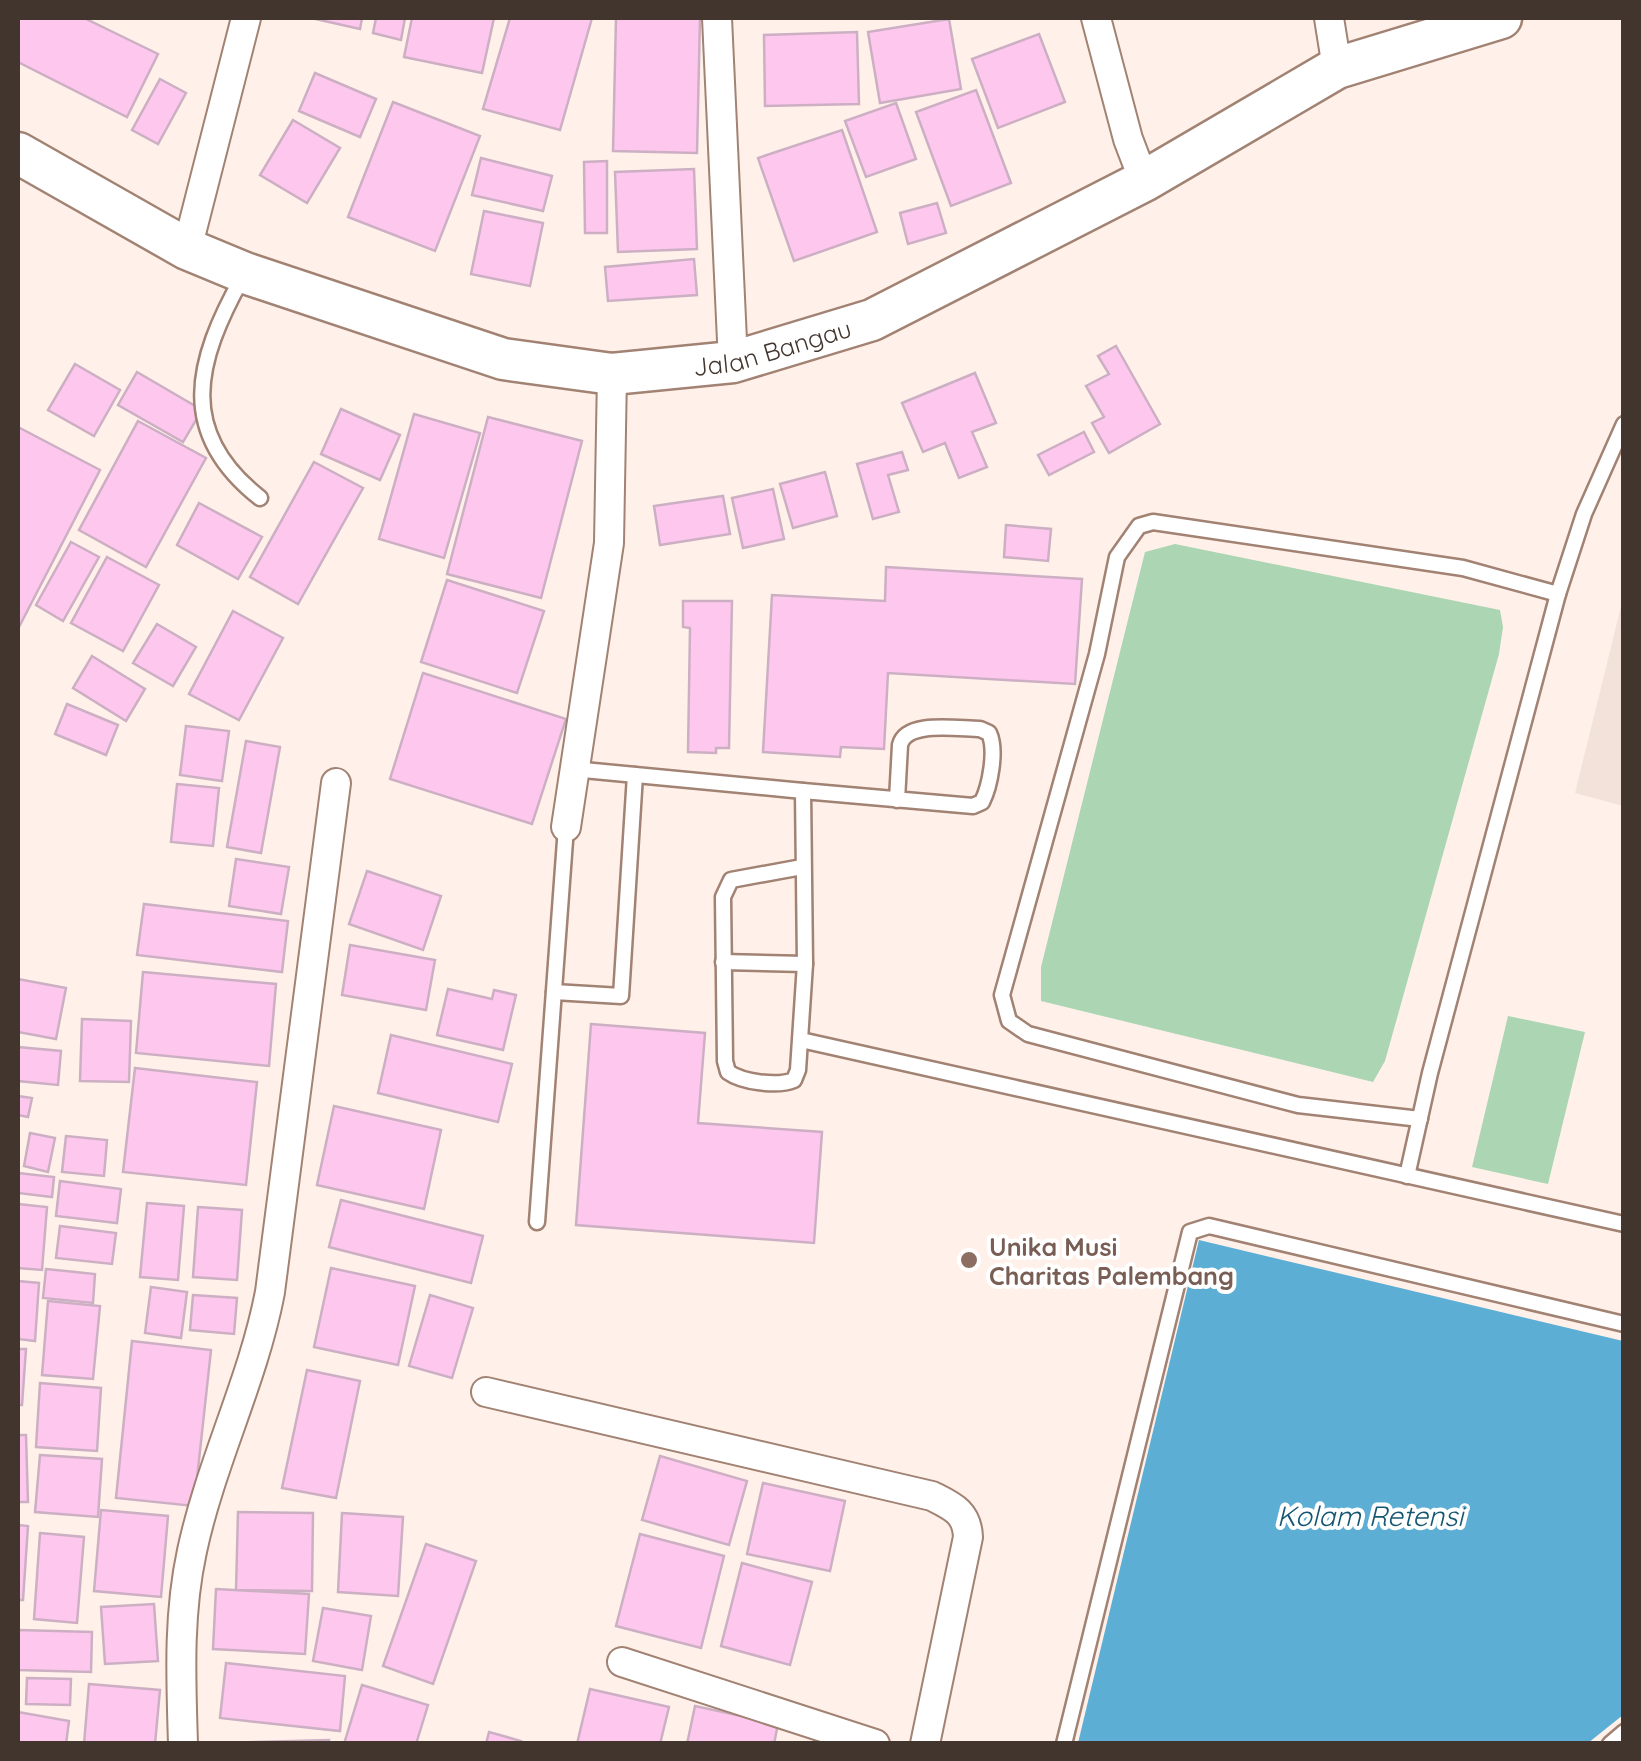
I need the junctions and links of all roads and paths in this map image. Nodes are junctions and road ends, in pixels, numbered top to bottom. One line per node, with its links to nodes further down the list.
1 (246, 18): 9 (street)
2 (717, 18): 11 (street)
3 (1096, 18): 8 (street)
4 (1329, 18): 6 (street)
5 (1501, 18): 6 (street, Jalan Bangau)
6 (1337, 68): 8 (street, Jalan Bangau)
7 (18, 153): 9 (street, Jalan Bangau)
8 (1144, 181): 11 (street, Jalan Bangau)
9 (188, 248): 10 (street, Jalan Bangau)
10 (245, 273): 12 (street, Jalan Bangau); 14 (lane)
11 (733, 362): 12 (street, Jalan Bangau)
12 (612, 374): 16 (street)
13 (1624, 424): 15 (lane)
14 (260, 498)
15 (1558, 594): 27 (lane); 27 (lane)
16 (573, 769): 17 (lane); 21 (street)
17 (635, 775): 19 (lane); 25 (lane)
18 (336, 784): 35 (street)
19 (803, 791): 20 (lane); 22 (lane)
20 (897, 800): 20 (lane)
21 (566, 827): 25 (lane)
22 (802, 867): 23 (lane); 24 (lane)
23 (723, 962): 24 (lane); 26 (lane)
24 (805, 964): 26 (lane)
25 (554, 992): 29 (lane)
26 (802, 1040): 28 (lane)
27 (1420, 1120): 28 (lane)
28 (1408, 1176): 30 (lane)
29 (537, 1222)
30 (1624, 1224)
31 (1624, 1324): 38 (lane)
32 (486, 1392): 37 (street)
33 (622, 1662): 36 (street)
34 (1624, 1732): 39 (lane)
35 (183, 1744)
36 (875, 1744)
37 (925, 1744)
38 (1064, 1744)
39 (1610, 1744)

